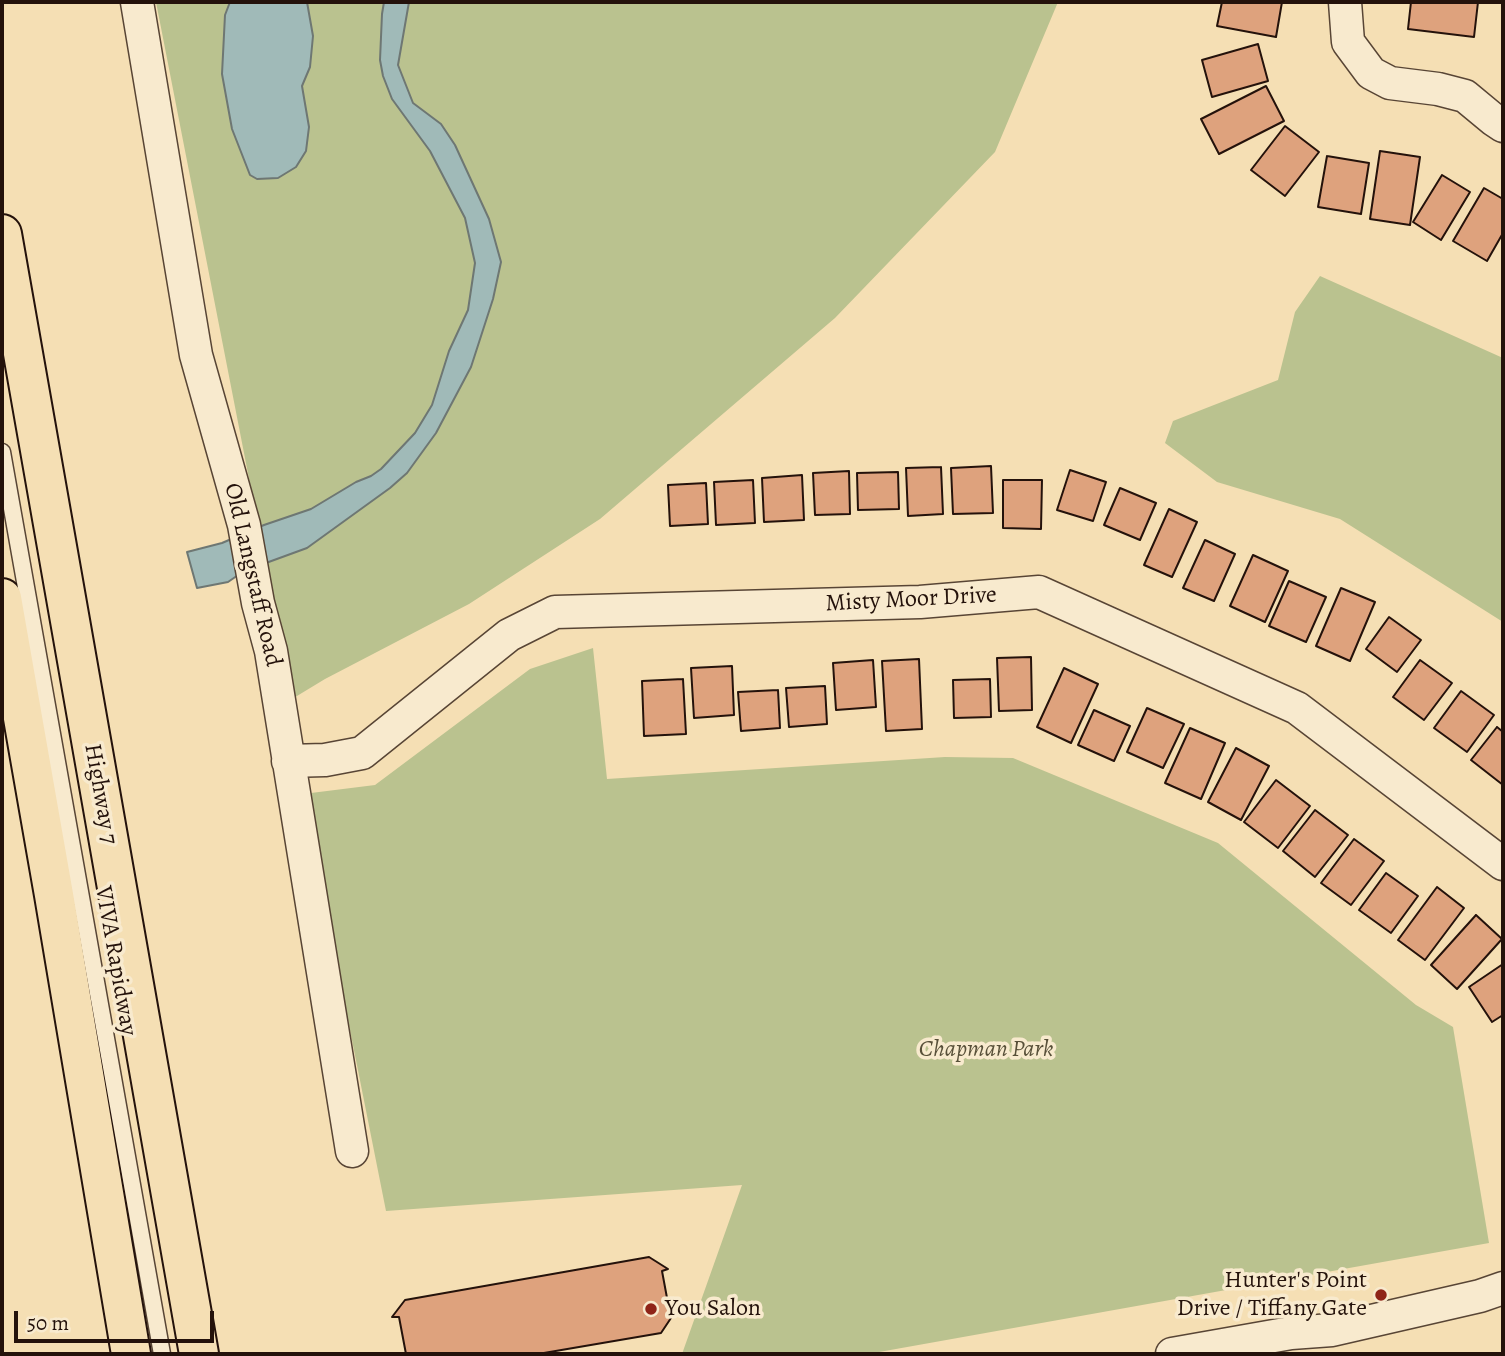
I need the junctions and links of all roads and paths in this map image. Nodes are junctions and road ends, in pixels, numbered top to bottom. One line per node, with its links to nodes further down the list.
1 (137, 2): 7 (street, Old Langstaff Road)
2 (1345, 2): 3 (street)
3 (1503, 125)
4 (2, 234): 14 (main road, Highway 7)
5 (2, 452): 13 (lane, VIVA Rapidway)
6 (2, 598): 12 (main road)
7 (288, 761): 8 (street, Misty Moor Drive); 9 (street, Old Langstaff Road)
8 (1503, 864)
9 (352, 1151)
10 (1503, 1289): 11 (street)
11 (1334, 1342): 15 (street)
12 (131, 1354)
13 (162, 1354)
14 (199, 1354)
15 (1172, 1354)

